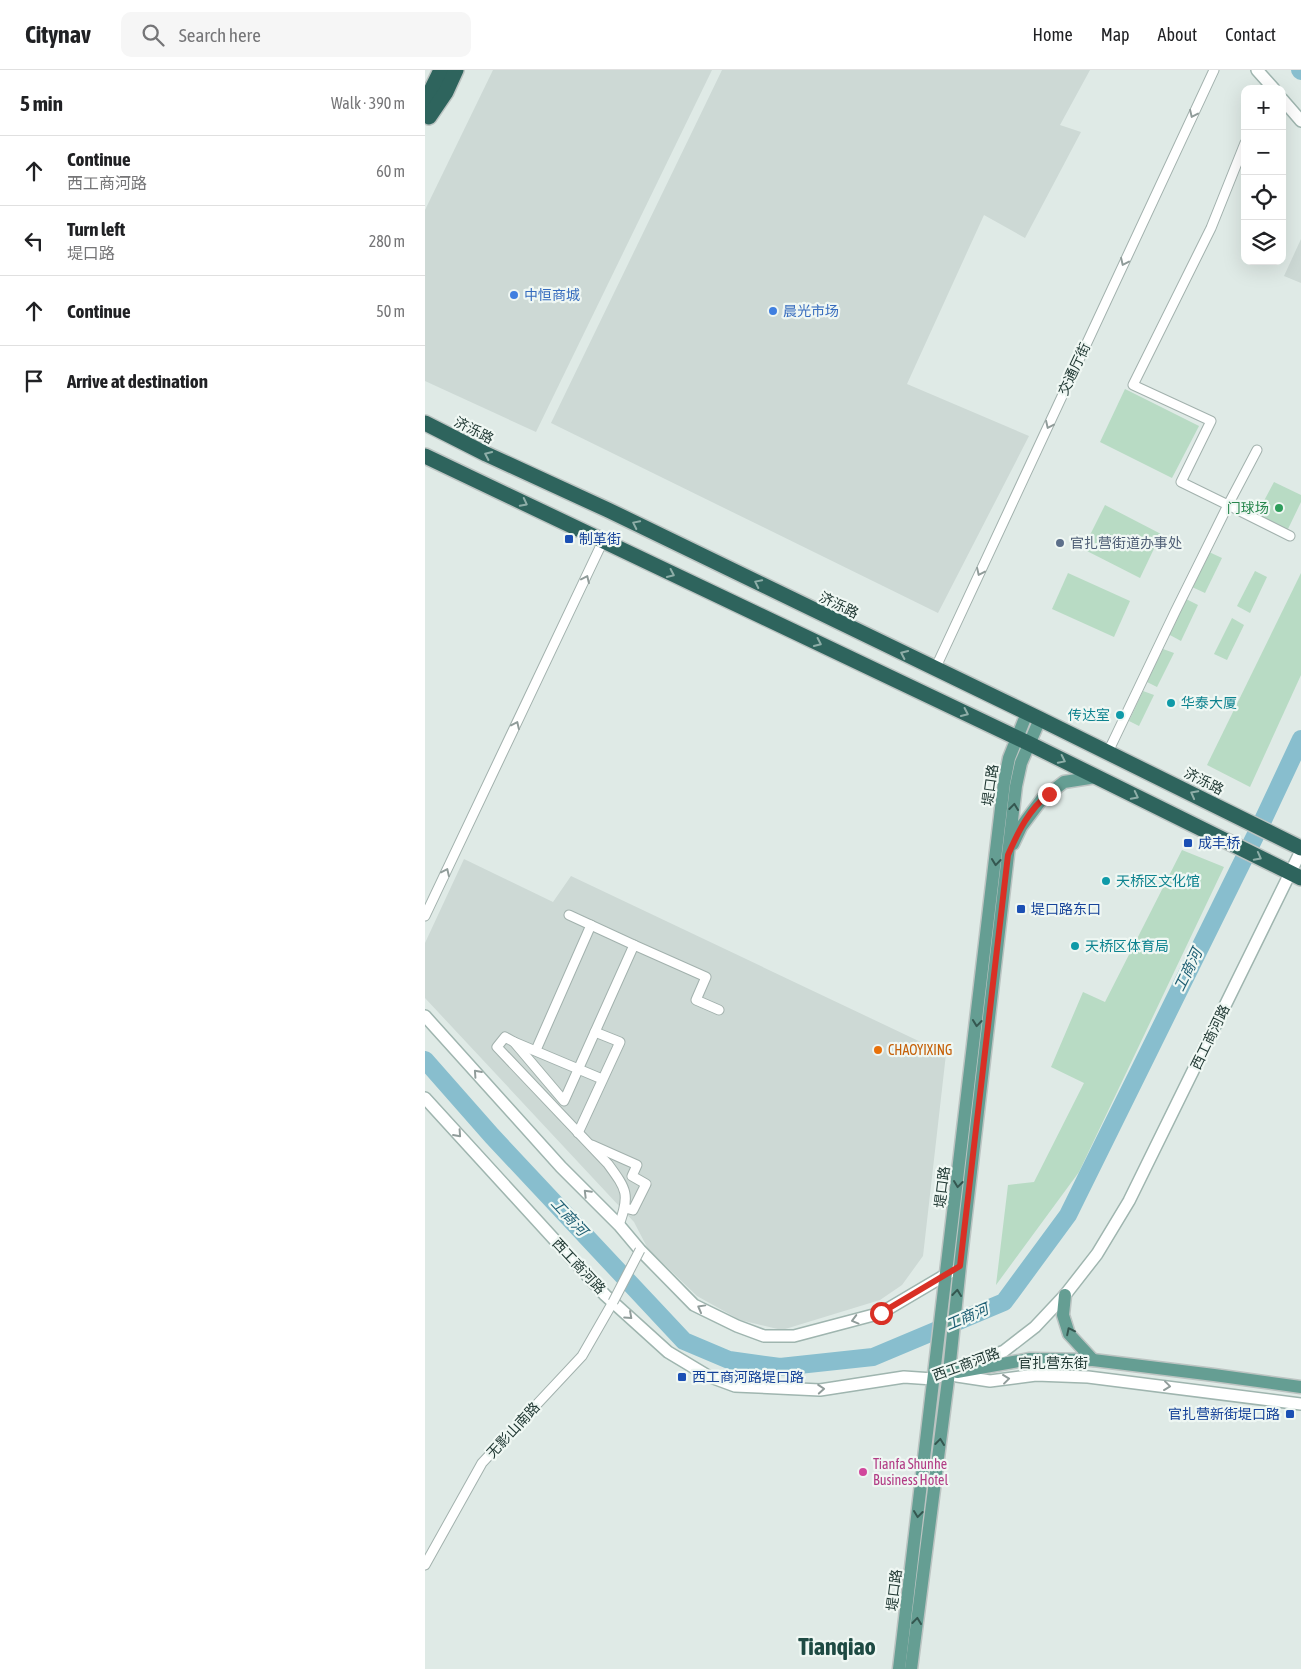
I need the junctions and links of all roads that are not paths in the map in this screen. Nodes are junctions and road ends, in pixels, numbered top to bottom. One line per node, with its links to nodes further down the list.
1 (441, 70): 8 (highway)
2 (445, 70): 8 (main road)
3 (456, 70): 8 (highway)
4 (1213, 70): 17 (street, 交通厅街, one-way to 17)
5 (1257, 70): 6 (main road)
6 (1268, 85)
7 (1286, 104): 9 (main road)
8 (426, 115)
9 (1301, 121)
10 (1241, 153): 14 (street)
11 (425, 423): 17 (highway, 济泺路, one-way to 11)
12 (1257, 450): 14 (street)
13 (425, 456): 16 (highway, one-way to 16)
14 (1228, 505): 15 (street); 20 (street)
15 (1290, 536)
16 (603, 541): 19 (highway, one-way to 19); 26 (street, one-way to 16)
17 (935, 669): 18 (highway, 济泺路)
18 (1033, 716): 19 (main road, 堤口路); 20 (highway, 济泺路)
19 (1022, 740): 21 (highway, one-way to 21); 23 (main road, 堤口路, one-way to 19); 45 (main road, 堤口路, one-way to 45)
20 (1108, 752): 22 (highway, 济泺路, one-way to 20)
21 (1096, 777): 23 (main road); 24 (highway, one-way to 24)
22 (1301, 850): 24 (main road, 西工商河路)
23 (1008, 855): 44 (main road, 堤口路)
24 (1295, 876): 46 (main road, 西工商河路)
25 (569, 915): 27 (street)
26 (425, 916)
27 (591, 925): 28 (street); 33 (street)
28 (634, 945): 29 (street); 31 (street)
29 (719, 1010)
30 (425, 1016): 42 (main road, one-way to 30)
31 (595, 1032): 34 (street); 35 (street)
32 (514, 1042): 33 (street); 37 (street); 38 (street)
33 (536, 1050): 34 (street)
34 (578, 1069): 35 (street); 37 (street)
35 (602, 1079): 39 (street)
36 (425, 1098): 47 (main road, 西工商河路, one-way to 47)
37 (564, 1101): 38 (street)
38 (559, 1113): 39 (street)
39 (578, 1133): 40 (street)
40 (587, 1143): 41 (street); 41 (street)
41 (625, 1208): 42 (street)
42 (619, 1225): 43 (main road)
43 (640, 1250): 45 (main road, one-way to 43); 47 (street, 无影山南路, bridge)
44 (960, 1266): 45 (main road); 49 (main road, 堤口路, one-way to 44)
45 (947, 1274): 50 (main road, 堤口路)
46 (1065, 1295): 48 (main road, 官扎营东街, one-way to 46); 49 (main road, 西工商河路)
47 (613, 1302): 50 (main road, 西工商河路, one-way to 50); 53 (street, 无影山南路)
48 (1093, 1360): 49 (main road, 官扎营东街); 51 (main road, 官扎营东街)
49 (955, 1373): 50 (main road, 西工商河路); 52 (main road, 官扎营东街, one-way to 52); 55 (main road, 堤口路, one-way to 49)
50 (928, 1379): 54 (main road, 堤口路, one-way to 54)
51 (1301, 1387)
52 (1301, 1404)
53 (425, 1565)
54 (899, 1669)
55 (911, 1669)

